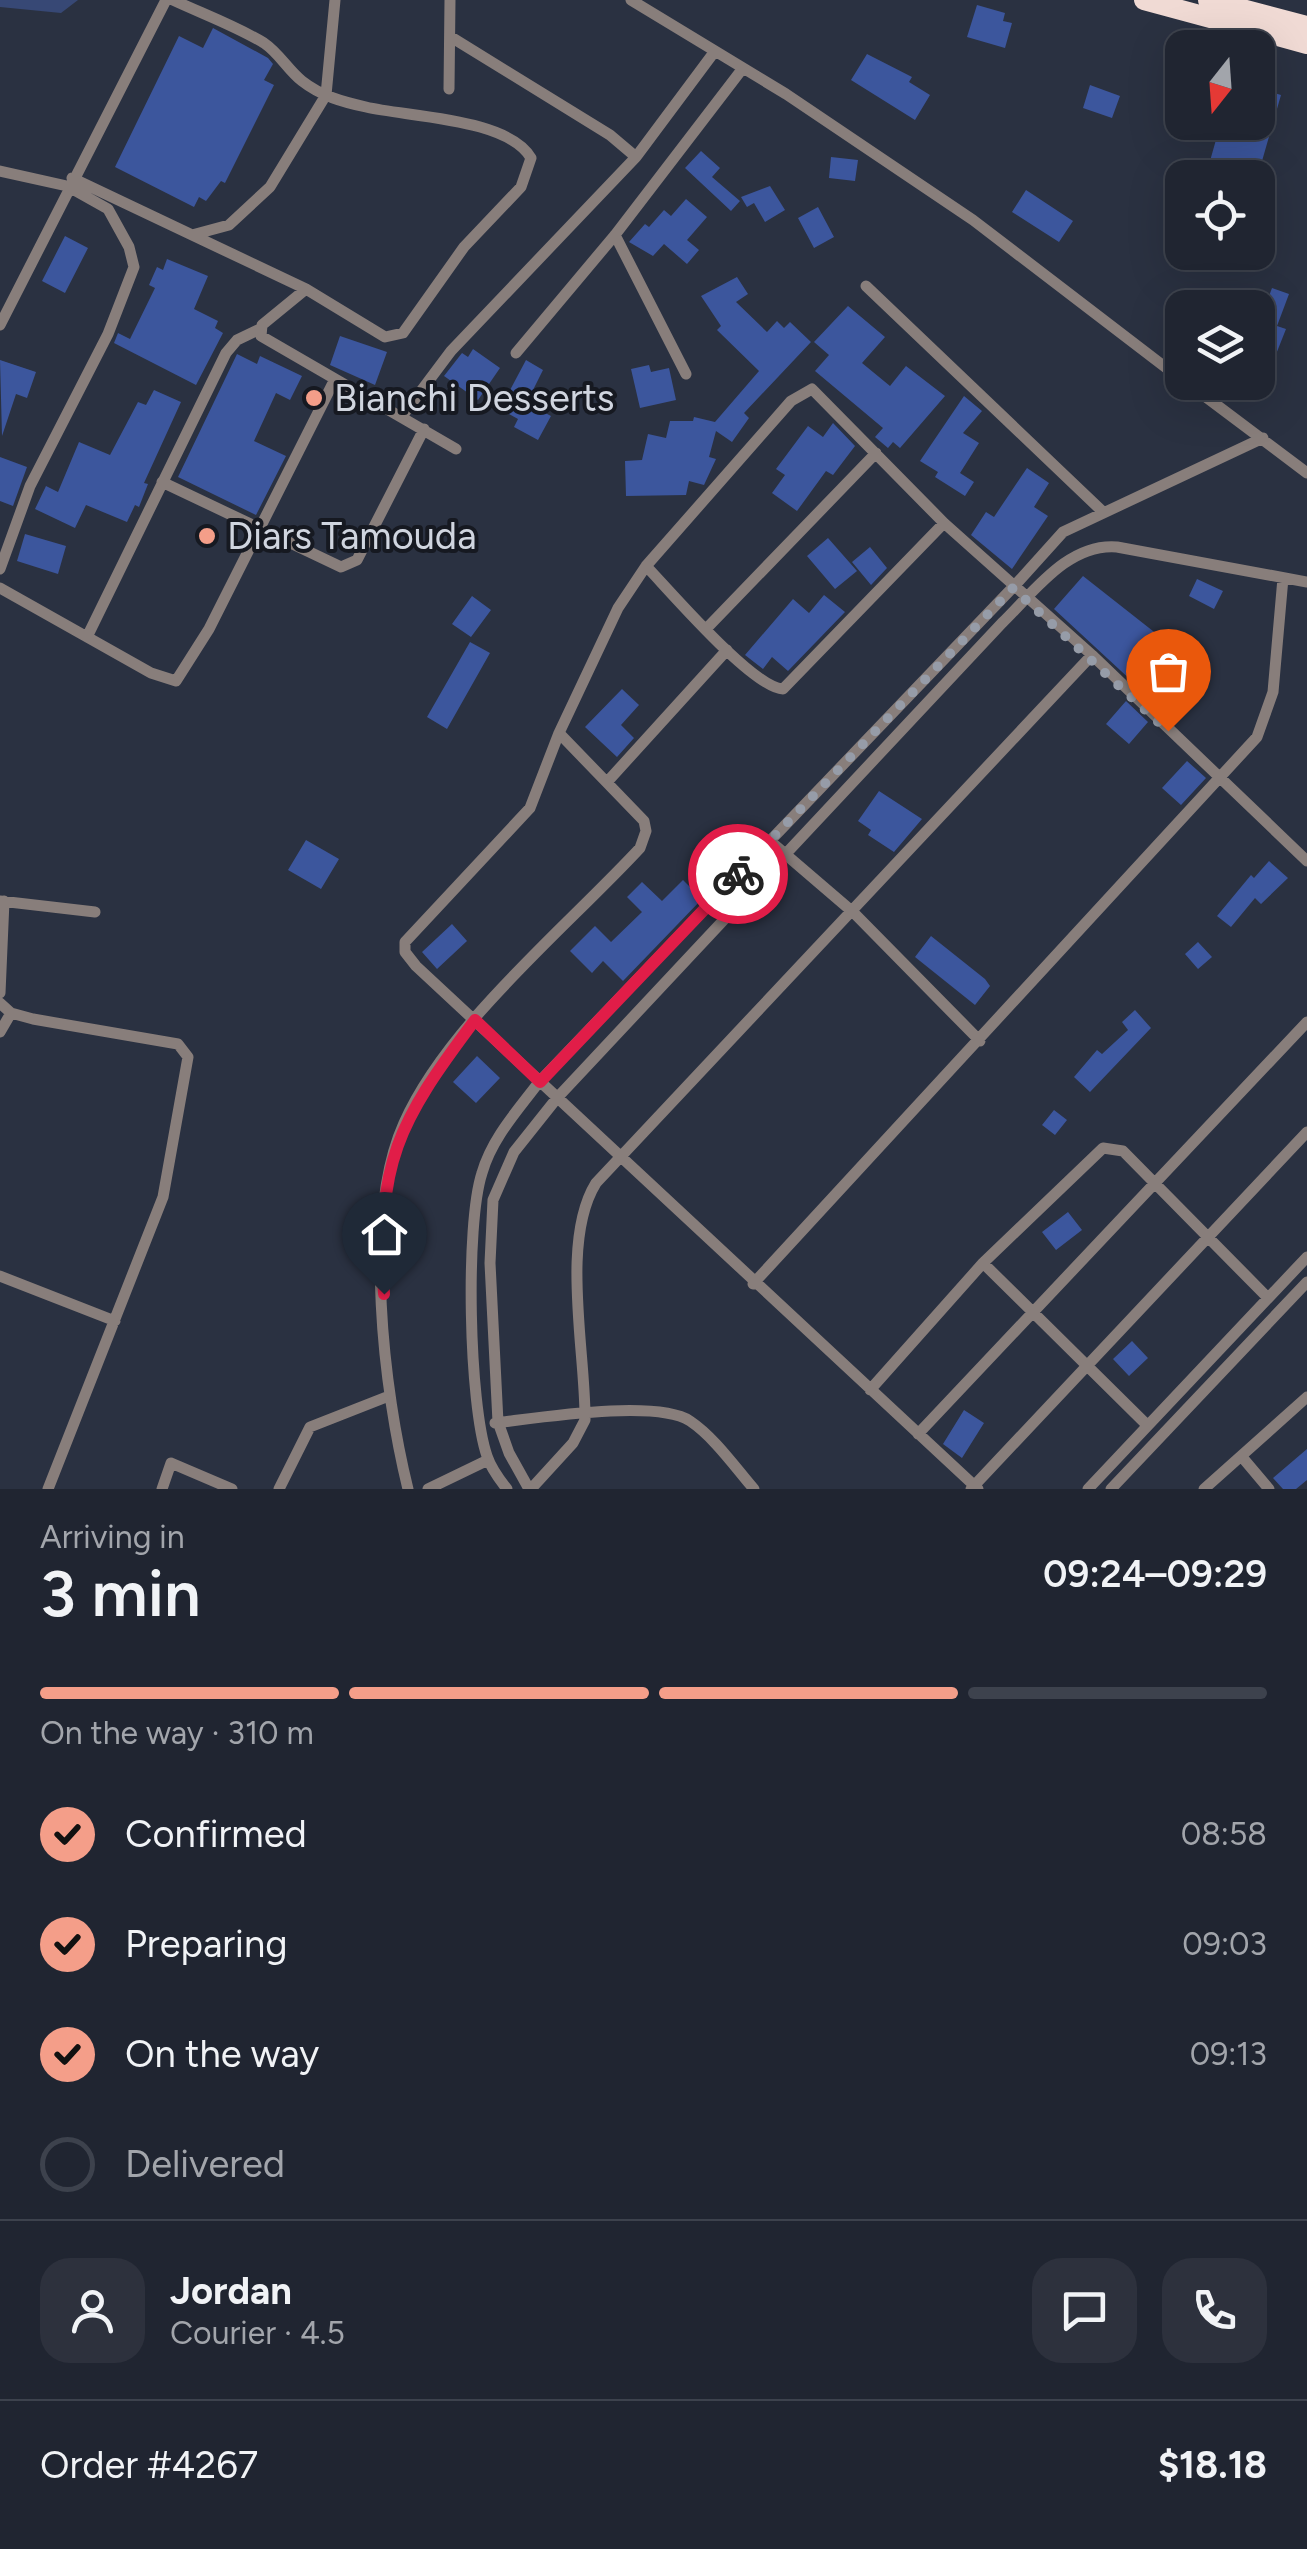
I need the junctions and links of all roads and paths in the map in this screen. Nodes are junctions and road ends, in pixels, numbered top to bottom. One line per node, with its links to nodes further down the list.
1 (170, 0): 13 (street); 16 (street)
2 (335, 0): 13 (street)
3 (450, 0): 8 (street)
4 (631, 0): 10 (street)
5 (1144, 0): 9 (highway)
6 (1208, 0): 7 (highway)
7 (1307, 26)
8 (451, 37): 12 (street); 14 (street)
9 (1307, 44)
10 (715, 51): 11 (street); 14 (street)
11 (743, 68): 18 (street); 24 (street)
12 (449, 89)
13 (326, 96): 17 (street); 20 (street)
14 (636, 157): 28 (street)
15 (0, 171): 16 (street)
16 (69, 182): 17 (street); 21 (street); 39 (street)
17 (192, 235): 20 (street)
18 (615, 235): 23 (street); 25 (street)
19 (866, 286): 35 (street)
20 (306, 289): 22 (street)
21 (0, 324)
22 (260, 329): 26 (street); 34 (street)
23 (516, 353)
24 (1165, 367)
25 (686, 374)
26 (336, 378): 28 (street); 37 (street)
27 (1210, 400): 30 (street)
28 (403, 415): 29 (street)
29 (424, 429): 31 (street); 37 (street)
30 (1263, 438): 33 (street); 35 (street)
31 (456, 450)
32 (876, 453): 36 (street); 38 (street); 45 (street)
33 (1307, 473)
34 (162, 482): 37 (street); 46 (street)
35 (1102, 511): 43 (street)
36 (944, 523): 43 (street); 47 (street)
37 (259, 530): 46 (street)
38 (646, 566): 45 (street); 49 (street)
39 (0, 569)
40 (1283, 578): 41 (street); 44 (street); 51 (street)
41 (1307, 582)
42 (0, 588): 46 (street)
43 (1013, 588): 44 (street); 52 (street)
44 (1028, 599): 48 (street); 53 (street)
45 (706, 629): 47 (street)
46 (88, 637)
47 (727, 650): 50 (street)
48 (1092, 656): 51 (street); 57 (street)
49 (559, 732): 50 (street); 61 (street)
50 (608, 781): 61 (street)
51 (1220, 781): 54 (street); 64 (street)
52 (770, 841): 53 (street); 65 (street)
53 (787, 856): 57 (street); 66 (street)
54 (1307, 861)
55 (2, 901): 56 (street); 58 (street)
56 (96, 912)
57 (854, 913): 64 (street); 68 (street)
58 (0, 993)
59 (0, 1003): 60 (street)
60 (11, 1013): 63 (street); 78 (street)
61 (475, 1020): 65 (street); 81 (street)
62 (1307, 1022): 69 (street)
63 (0, 1032)
64 (980, 1041): 75 (street)
65 (540, 1082): 66 (street); 85 (street)
66 (557, 1098): 68 (street); 84 (street)
67 (1307, 1132): 70 (street)
68 (620, 1156): 75 (street); 83 (street)
69 (1154, 1185): 70 (street); 72 (street); 77 (street)
70 (1208, 1236): 76 (street); 79 (street)
71 (1307, 1257): 76 (street)
72 (982, 1263): 77 (street); 80 (street)
73 (0, 1276): 78 (street)
74 (1307, 1282): 101 (street)
75 (753, 1284): 80 (street)
76 (1268, 1298): 86 (street)
77 (1032, 1314): 79 (street); 87 (street)
78 (116, 1321): 91 (street)
79 (1084, 1367): 86 (street); 90 (street)
80 (870, 1390): 87 (street)
81 (389, 1396): 94 (street); 95 (street)
82 (1307, 1396): 88 (street)
83 (585, 1414): 84 (street); 98 (street); 99 (street)
84 (498, 1422): 85 (street); 98 (street)
85 (480, 1425): 89 (street)
86 (1148, 1426): 100 (street)
87 (918, 1434): 90 (street)
88 (1242, 1457): 102 (street); 103 (street)
89 (488, 1460): 96 (street); 97 (street)
90 (975, 1488)
91 (48, 1489)
92 (162, 1489): 93 (street)
93 (232, 1489)
94 (279, 1489)
95 (408, 1489)
96 (428, 1489)
97 (507, 1489)
98 (530, 1489)
99 (754, 1489)
100 (1088, 1489)
101 (1111, 1489)
102 (1204, 1489)
103 (1269, 1489)

